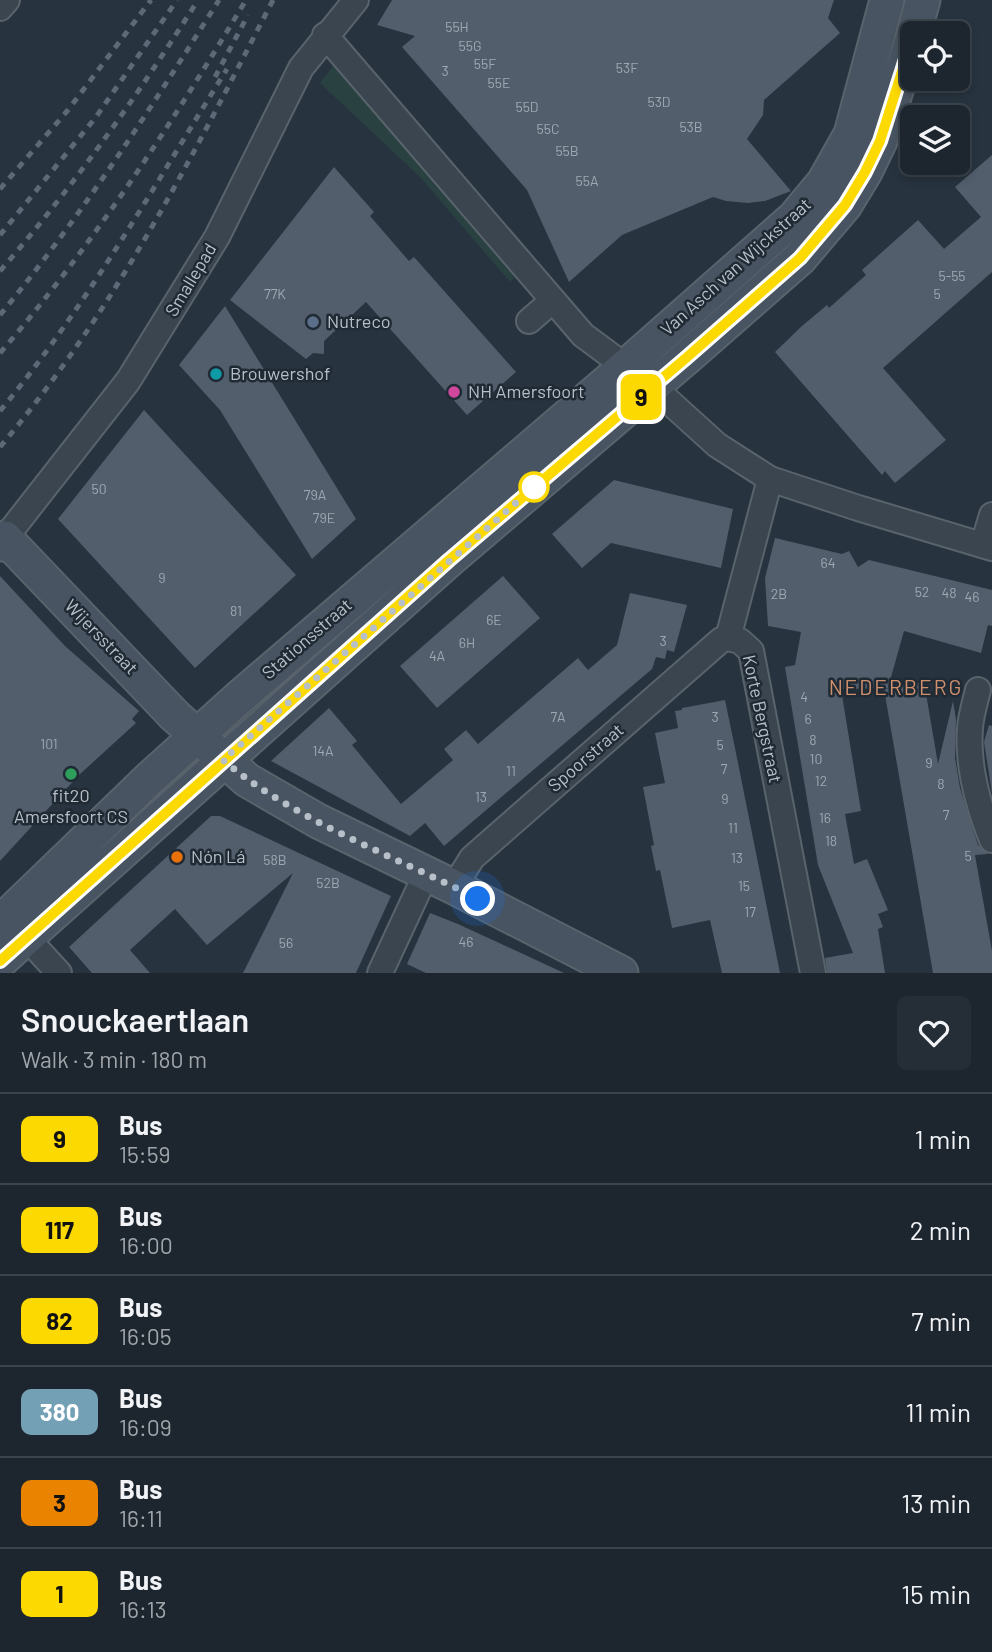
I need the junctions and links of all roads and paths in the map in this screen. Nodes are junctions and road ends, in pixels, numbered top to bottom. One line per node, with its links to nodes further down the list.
1 (7, 0): 5 (street)
2 (356, 0): 7 (street, Smallepad)
3 (887, 0): 11 (main road, Van Asch van Wijckstraat)
4 (923, 0): 6 (main road)
5 (0, 8)
6 (917, 21)
7 (325, 36): 9 (street); 15 (street, Smallepad)
8 (900, 78): 12 (main road, Van Asch van Wijckstraat)
9 (552, 300): 10 (street); 11 (street)
10 (529, 321)
11 (625, 366): 12 (street); 19 (main road, Stationsstraat)
12 (653, 387): 13 (street); 20 (main road, Stationsstraat)
13 (771, 479): 16 (street); 17 (street, Korte Bergstraat)
14 (992, 515): 16 (street)
15 (3, 541): 19 (main road, Wijersstraat)
16 (988, 546)
17 (728, 638): 22 (street, Spoorstraat); 28 (street, Korte Bergstraat)
18 (978, 690): 21 (street)
19 (197, 736): 20 (main road, Wijersstraat); 23 (main road, Stationsstraat)
20 (223, 760): 22 (main road, Wijersstraat); 23 (main road, Stationsstraat)
21 (992, 840)
22 (440, 880): 26 (street, Spoorstraat); 27 (main road, Wijersstraat)
23 (13, 930): 24 (main road, Stationsstraat); 25 (street)
24 (0, 961)
25 (59, 973)
26 (380, 973)
27 (621, 973)
28 (813, 973)

